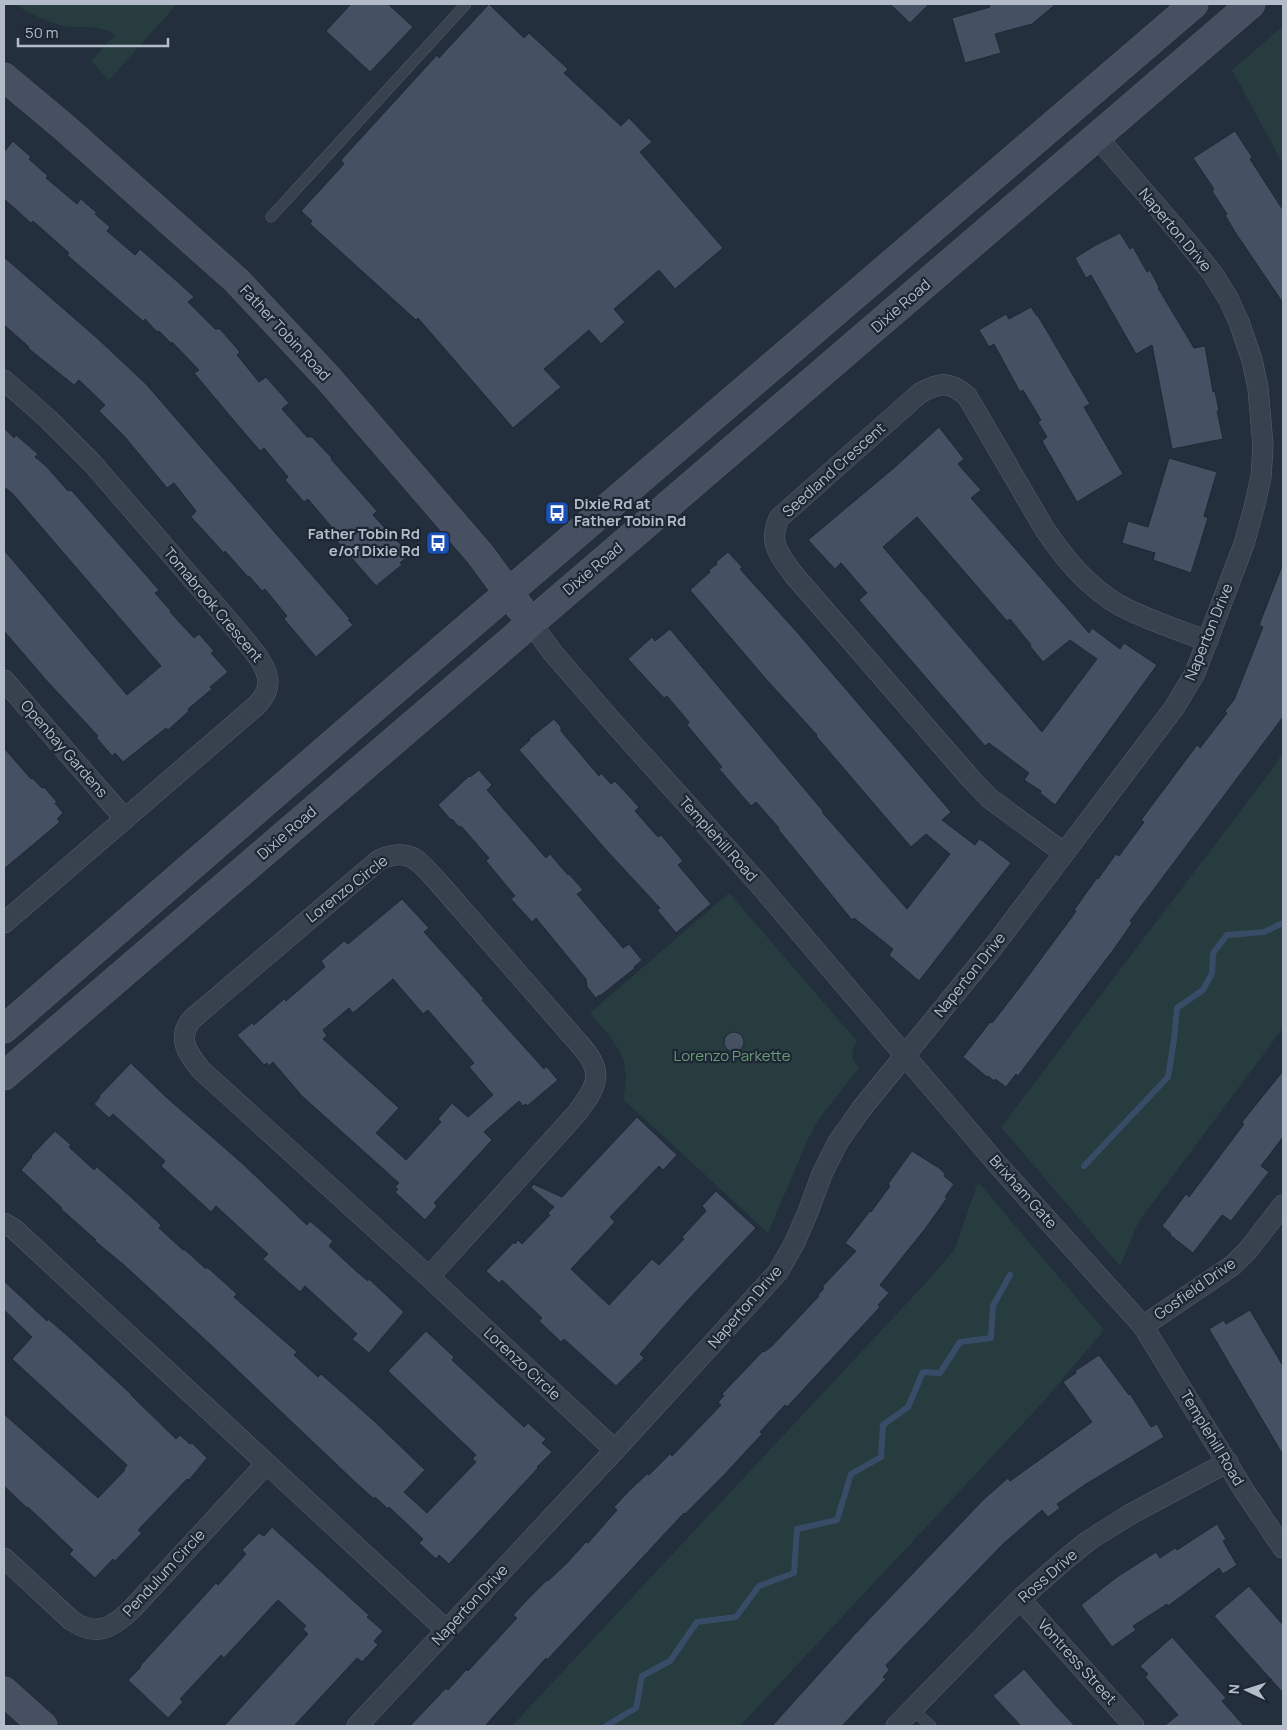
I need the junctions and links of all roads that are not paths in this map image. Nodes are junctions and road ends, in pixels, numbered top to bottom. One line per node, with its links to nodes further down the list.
1 (466, 4): 6 (lane)
2 (1194, 4): 8 (main road)
3 (1252, 4): 5 (main road, Dixie Road)
4 (4, 77): 8 (main road, Father Tobin Road)
5 (1097, 137): 9 (main road, Dixie Road); 10 (street, Naperton Drive)
6 (271, 217)
7 (4, 380): 12 (street, Tomabrook Crescent)
8 (509, 593): 9 (main road, Father Tobin Road); 15 (main road)
9 (531, 623): 16 (street, Templehill Road); 17 (main road, Dixie Road)
10 (1208, 641): 13 (street, Naperton Drive); 13 (street, Seedland Crescent)
11 (4, 680): 12 (street, Openbay Gardens)
12 (125, 819): 14 (street, Tomabrook Crescent)
13 (1064, 853): 16 (street, Naperton Drive)
14 (4, 923)
15 (4, 1029)
16 (905, 1057): 21 (street, Brixham Gate); 22 (street, Naperton Drive)
17 (4, 1076)
18 (1283, 1204): 21 (street, Gosfield Drive)
19 (4, 1223): 24 (street)
20 (429, 1277): 20 (street, Lorenzo Circle); 22 (street, Lorenzo Circle)
21 (1144, 1326): 23 (street, Templehill Road)
22 (615, 1450): 28 (street, Naperton Drive)
23 (1228, 1462): 25 (street, Templehill Road); 27 (street, Ross Drive)
24 (266, 1464): 26 (street, Pendulum Circle); 28 (street)
25 (1283, 1548)
26 (4, 1558)
27 (1020, 1599): 30 (street, Ross Drive); 35 (street, Vontress Street)
28 (446, 1630): 32 (street, Naperton Drive)
29 (4, 1691): 31 (main road)
30 (912, 1709): 33 (street, Ross Drive); 34 (lane)
31 (43, 1726)
32 (357, 1726)
33 (896, 1726)
34 (931, 1726)
35 (1134, 1726)

